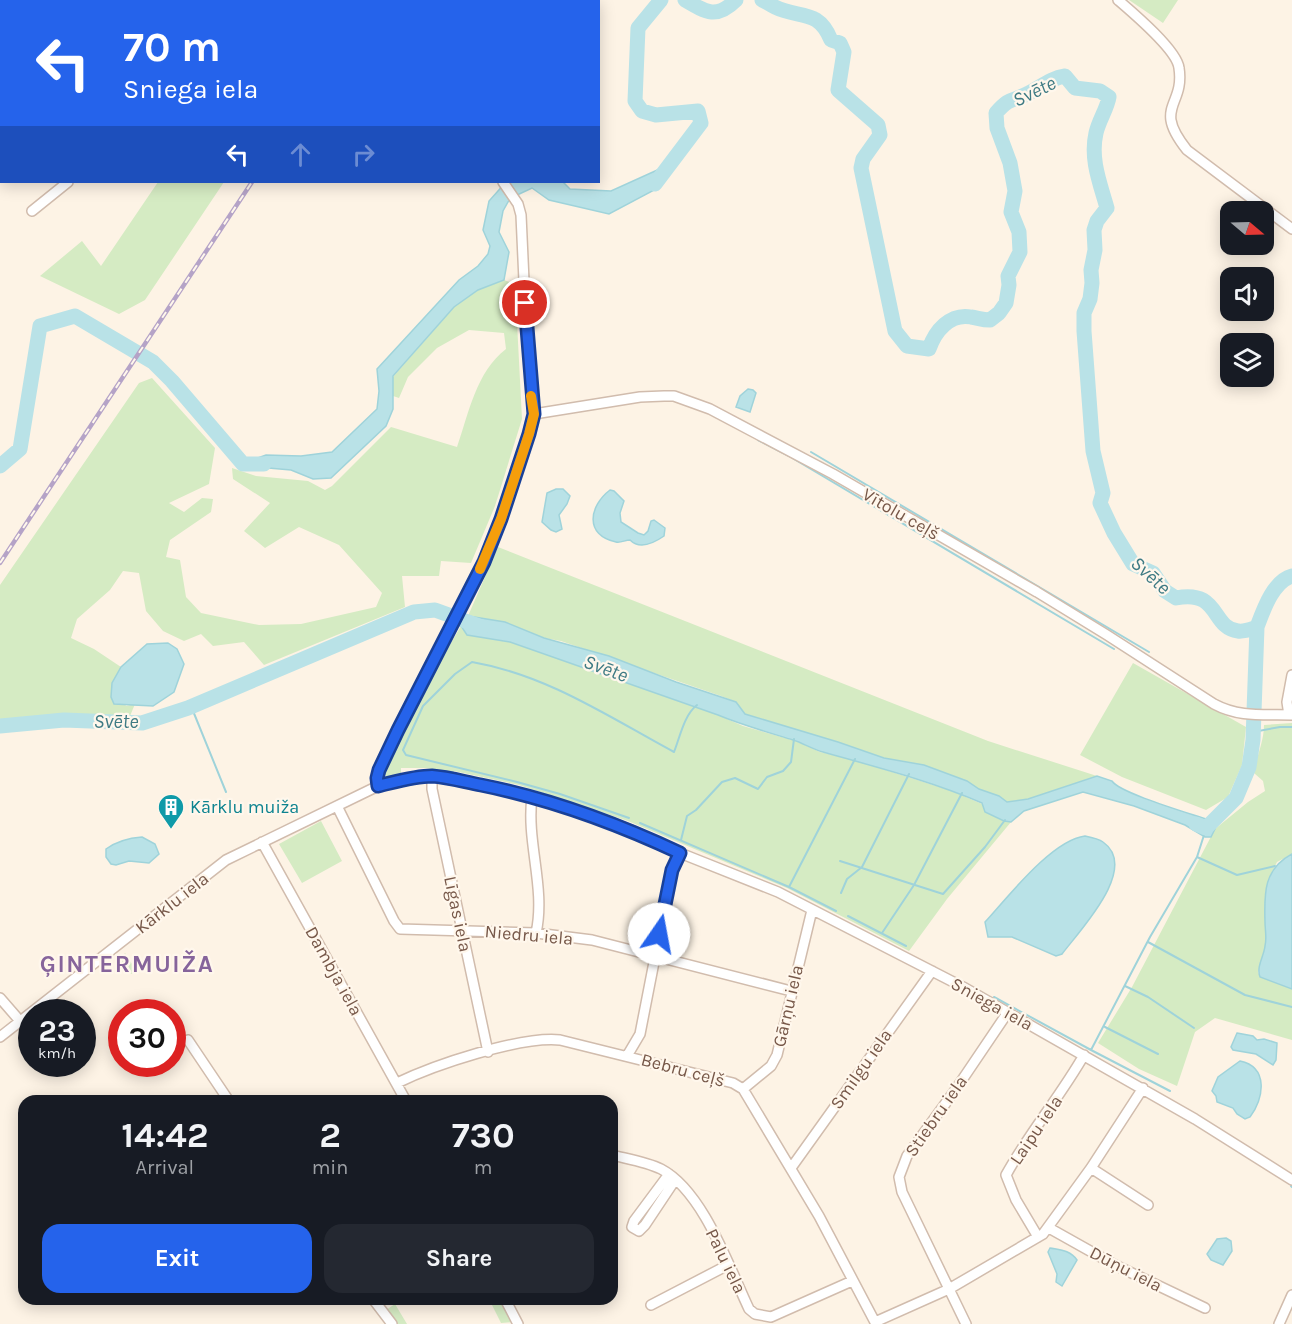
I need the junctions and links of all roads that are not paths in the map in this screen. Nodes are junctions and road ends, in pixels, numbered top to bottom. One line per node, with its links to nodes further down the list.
1 (1118, 0): 5 (street)
2 (67, 183): 4 (street)
3 (504, 183): 6 (street)
4 (32, 211)
5 (1292, 229)
6 (534, 414): 8 (street, Vītolu ceļš); 10 (street)
7 (1292, 675): 8 (street)
8 (1291, 715)
9 (432, 776): 10 (street, Sniega iela); 11 (street, Sniega iela); 16 (street, Līgas iela)
10 (378, 786): 12 (street, Sniega iela)
11 (532, 797): 14 (street, Sniega iela); 17 (street)
12 (337, 806): 13 (street, Sniega iela); 16 (street, Niedru iela)
13 (262, 842): 22 (street, Kārklu iela); 31 (street, Dambja iela)
14 (680, 853): 15 (street, Sniega iela); 18 (street)
15 (812, 910): 19 (street, Sniega iela); 20 (street, Gārņu iela)
16 (461, 929): 17 (street, Niedru iela); 28 (street, Līgas iela)
17 (536, 933): 18 (street, Niedru iela)
18 (654, 956): 20 (street, Niedru iela); 30 (street)
19 (932, 970): 23 (street, Sniega iela); 37 (street, Smilgu iela)
20 (791, 991): 33 (street, Gārņu iela)
21 (0, 998): 24 (street)
22 (48, 999)
23 (1008, 1012): 29 (street, Sniega iela); 46 (street, Stiebru iela)
24 (18, 1019)
25 (18, 1023): 26 (street, Kārklu iela)
26 (0, 1037)
27 (188, 1040): 34 (street)
28 (488, 1052): 30 (street, Bebru ceļš); 31 (street, Bebru ceļš)
29 (1084, 1055): 32 (street, Sniega iela); 43 (street, Laipu iela)
30 (627, 1056): 33 (street, Bebru ceļš)
31 (397, 1083): 35 (street, Dambja iela)
32 (1143, 1088): 38 (street); 40 (street, Sniega iela)
33 (743, 1089): 37 (street, Bebru ceļš)
34 (226, 1095)
35 (402, 1095)
36 (618, 1157): 39 (street, Palu iela)
37 (791, 1167): 45 (street, Bebru ceļš)
38 (1091, 1168): 41 (street); 42 (street)
39 (672, 1177): 39 (street); 44 (street, Palu iela)
40 (1292, 1180)
41 (1148, 1205)
42 (1049, 1228): 43 (street); 51 (street, Dūņu iela)
43 (1038, 1237): 46 (street)
44 (728, 1265): 45 (street, Palu iela); 50 (street)
45 (852, 1281): 52 (street, Bebru ceļš)
46 (949, 1289): 52 (street); 55 (street, Stiebru iela)
47 (1292, 1295): 56 (street)
48 (378, 1305): 53 (street)
49 (508, 1305): 54 (street)
50 (651, 1305)
51 (1205, 1308)
52 (876, 1323)
53 (392, 1324)
54 (518, 1324)
55 (966, 1324)
56 (1279, 1324)

